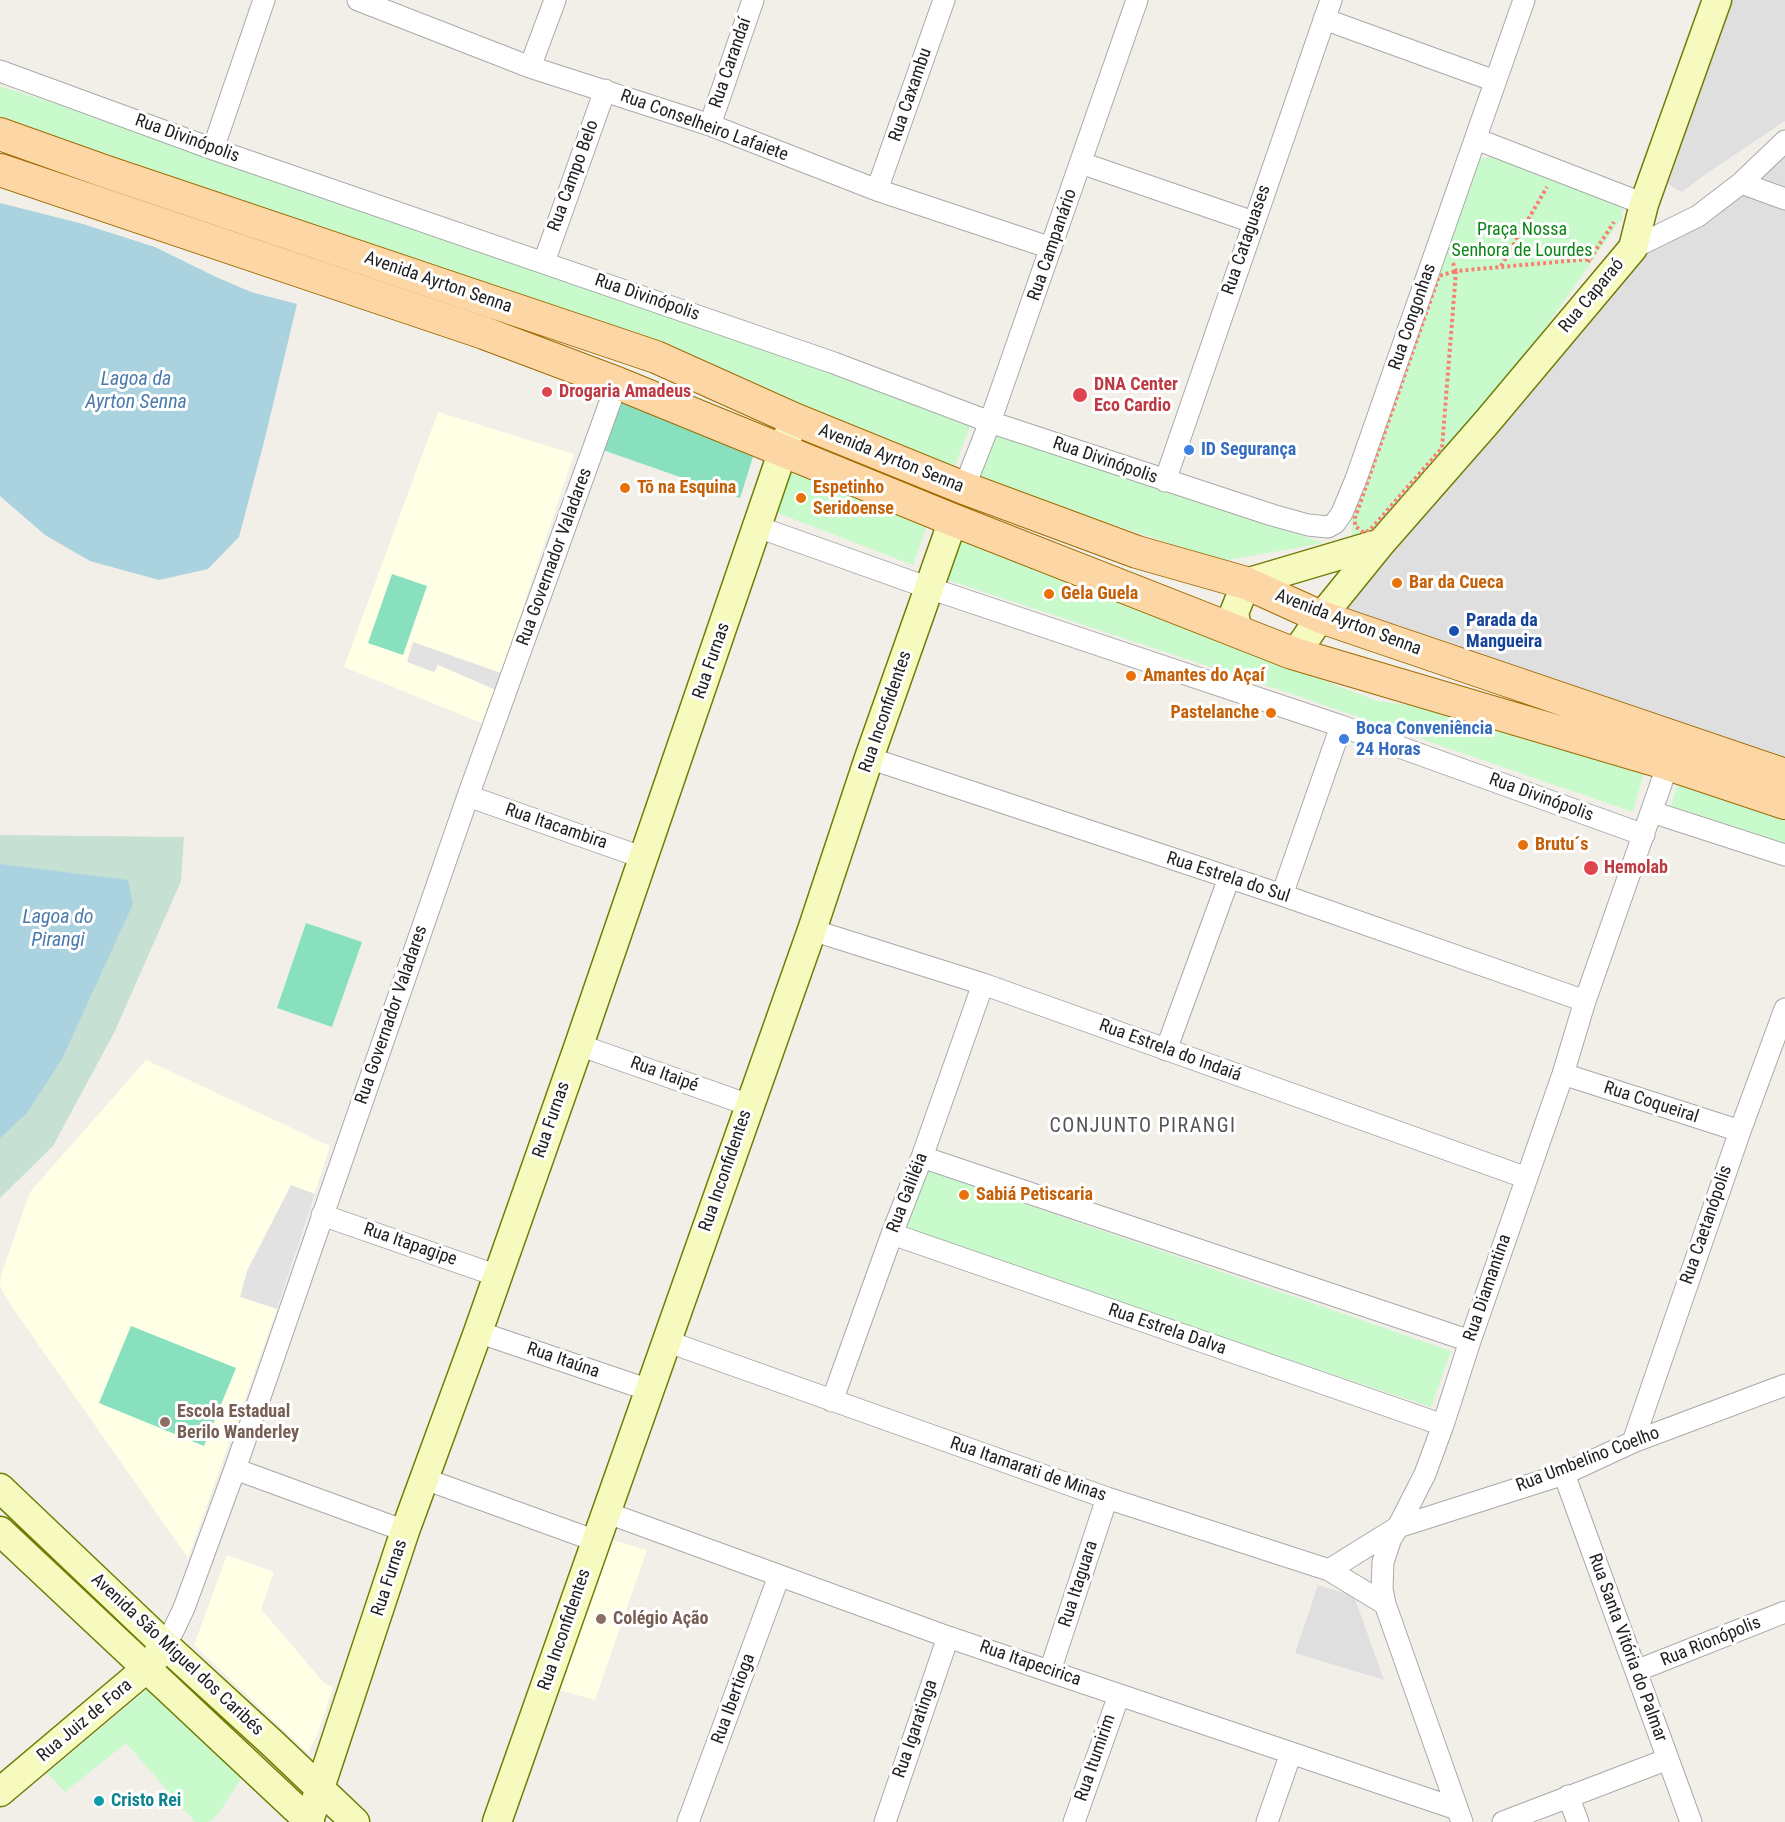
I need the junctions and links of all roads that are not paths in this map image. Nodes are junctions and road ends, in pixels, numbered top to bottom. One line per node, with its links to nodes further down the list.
1 (264, 0): 18 (street)
2 (555, 0): 10 (street)
3 (753, 0): 14 (street, Rua Carandaí)
4 (944, 0): 22 (street, Rua Caxambu)
5 (1137, 0): 19 (street, Rua Campanário)
6 (1524, 0): 12 (street, Rua Congonhas)
7 (1717, 0): 24 (street, Rua Caparaó)
8 (362, 1): 10 (street, Rua Conselheiro Lafaiete)
9 (1327, 9): 12 (street); 25 (street, Rua Cataguases)
10 (530, 67): 13 (street, Rua Conselheiro Lafaiete)
11 (0, 71): 18 (street, Rua Divinópolis)
12 (1495, 81): 16 (street, Rua Congonhas)
13 (605, 90): 14 (street, Rua Conselheiro Lafaiete); 28 (street, Rua Campo Belo)
14 (710, 125): 22 (street, Rua Conselheiro Lafaiete)
15 (0, 134): 30 (main road, Avenida Ayrton Senna)
16 (1476, 139): 24 (street); 36 (street, Rua Congonhas)
17 (1785, 141): 21 (street)
18 (213, 149): 28 (street, Rua Divinópolis)
19 (1081, 163): 25 (street); 26 (street, Rua Campanário)
20 (0, 170): 29 (main road, Avenida Ayrton Senna)
21 (1741, 183): 23 (street); 27 (street)
22 (877, 190): 26 (street, Rua Conselheiro Lafaiete)
23 (1785, 199)
24 (1644, 204): 27 (street, Rua Caparaó)
25 (1253, 222): 33 (street, Rua Cataguases)
26 (1051, 248): 31 (street, Rua Campanário)
27 (1633, 248): 38 (street, Rua Caparaó)
28 (544, 262): 31 (street, Rua Divinópolis)
29 (617, 383): 32 (main road, Avenida Ayrton Senna); 48 (street, Rua Governador Valadares)
30 (794, 419): 32 (street, Rua Furnas); 34 (main road, Avenida Ayrton Senna)
31 (990, 422): 33 (street, Rua Divinópolis); 34 (street, Rua Campanário)
32 (783, 451): 35 (main road, Avenida Ayrton Senna); 37 (street, Rua Furnas)
33 (1165, 481): 36 (street, Rua Divinópolis)
34 (964, 488): 39 (main road, Avenida Ayrton Senna)
35 (953, 520): 40 (street, Rua Inconfidentes); 42 (main road, Avenida Ayrton Senna)
36 (1294, 521)
37 (758, 527): 40 (street, Rua Divinópolis); 53 (street, Rua Furnas)
38 (1381, 543): 39 (street); 41 (street, Rua Caparaó)
39 (1246, 583): 41 (main road, Avenida Ayrton Senna); 42 (street)
40 (929, 588): 44 (street, Rua Divinópolis); 45 (street, Rua Inconfidentes)
41 (1321, 617): 43 (street, Rua Caparaó); 47 (main road, Avenida Ayrton Senna)
42 (1238, 632): 43 (main road, Avenida Ayrton Senna)
43 (1292, 653): 46 (main road, Avenida Ayrton Senna)
44 (1341, 726): 51 (street, Rua Divinópolis); 55 (street)
45 (869, 758): 54 (street, Rua Estrela do Sul); 56 (street, Rua Inconfidentes)
46 (1668, 764): 49 (main road, Avenida Ayrton Senna); 50 (street, Rua Diamantina)
47 (1785, 775)
48 (468, 796): 53 (street, Rua Itacambira); 67 (street, Rua Governador Valadares)
49 (1785, 803)
50 (1652, 812): 51 (street, Rua Diamantina); 52 (street)
51 (1644, 835): 58 (street, Rua Diamantina)
52 (1785, 855)
53 (644, 858): 60 (street, Rua Furnas)
54 (1229, 878): 55 (street, Rua Estrela do Sul); 61 (street)
55 (1282, 895): 58 (street, Rua Estrela do Sul)
56 (812, 930): 57 (street, Rua Estrela do Indaiá); 63 (street, Rua Inconfidentes)
57 (983, 984): 61 (street, Rua Estrela do Indaiá); 65 (street, Rua Galiléia)
58 (1585, 1001): 62 (street, Rua Diamantina)
59 (1785, 1009): 64 (street, Rua Caetanópolis)
60 (579, 1045): 63 (street, Rua Itaipé); 69 (street, Rua Furnas)
61 (1166, 1050): 66 (street, Rua Estrela do Indaiá)
62 (1563, 1074): 64 (street, Rua Coqueiral); 66 (street, Rua Diamantina)
63 (749, 1105): 71 (street, Rua Inconfidentes)
64 (1740, 1131): 77 (street, Rua Caetanópolis)
65 (922, 1157): 68 (street, Rua Galiléia); 72 (street)
66 (1527, 1178): 72 (street, Rua Diamantina)
67 (322, 1215): 69 (street, Rua Itapagipe); 78 (street, Rua Governador Valadares)
68 (892, 1234): 75 (street, Rua Galiléia); 76 (street, Rua Estrela Dalva)
69 (498, 1276): 70 (street, Rua Furnas)
70 (478, 1332): 74 (street, Rua Itaúna); 80 (street, Rua Furnas)
71 (666, 1341): 74 (street, Rua Inconfidentes); 75 (street, Rua Itamarati de Minas)
72 (1470, 1341): 76 (street, Rua Diamantina)
73 (1785, 1385): 77 (street, Rua Umbelino Coelho)
74 (649, 1390): 83 (street, Rua Inconfidentes)
75 (832, 1401): 82 (street, Rua Itamarati de Minas)
76 (1443, 1425): 84 (street, Rua Diamantina)
77 (1633, 1442): 79 (street, Rua Umbelino Coelho)
78 (235, 1469): 86 (street); 93 (street, Rua Governador Valadares)
79 (1564, 1474): 84 (street, Rua Umbelino Coelho); 96 (street, Rua Santa Vitória do Palmar)
80 (425, 1479): 86 (street, Rua Furnas); 87 (street)
81 (0, 1488): 93 (street, Avenida São Miguel dos Caribés)
82 (1107, 1498): 88 (street, Rua Itamarati de Minas); 95 (street, Rua Itaguara)
83 (605, 1512): 87 (street, Rua Inconfidentes); 89 (street, Rua Itapecirica)
84 (1398, 1527): 88 (street, Rua Umbelino Coelho); 90 (street, Rua Diamantina)
85 (0, 1531): 94 (street, Avenida São Miguel dos Caribés)
86 (405, 1531): 100 (street, Rua Furnas)
87 (596, 1541): 106 (street, Rua Inconfidentes)
88 (1329, 1570): 90 (street, Rua Itamarati de Minas)
89 (780, 1576): 92 (street, Rua Itapecirica); 107 (street, Rua Ibertioga)
90 (1385, 1604): 103 (street, Rua Diamantina)
91 (1785, 1612): 96 (street, Rua Rionópolis)
92 (948, 1636): 95 (street, Rua Itapecirica); 108 (street, Rua Igaratinga)
93 (165, 1645): 94 (street, Rua Juiz de Fora); 100 (street, Avenida São Miguel dos Caribés)
94 (147, 1668): 101 (street, Rua Juiz de Fora); 104 (street, Avenida São Miguel dos Caribés)
95 (1050, 1671): 97 (street, Rua Itapecirica)
96 (1636, 1671): 99 (street, Rua Santa Vitória do Palmar)
97 (1119, 1695): 98 (street, Rua Itapecirica); 109 (street, Rua Itumirim)
98 (1291, 1753): 103 (street, Rua Itapecirica); 110 (street)
99 (1668, 1759): 102 (street); 113 (street, Rua Santa Vitória do Palmar)
100 (320, 1789): 104 (street, Rua Furnas); 105 (street, Avenida São Miguel dos Caribés)
101 (0, 1792)
102 (1568, 1796): 111 (street); 112 (street)
103 (1459, 1815)
104 (310, 1821)
105 (355, 1822)
106 (497, 1822)
107 (688, 1822)
108 (885, 1822)
109 (1074, 1822)
110 (1267, 1822)
111 (1503, 1822)
112 (1578, 1822)
113 (1691, 1822)

